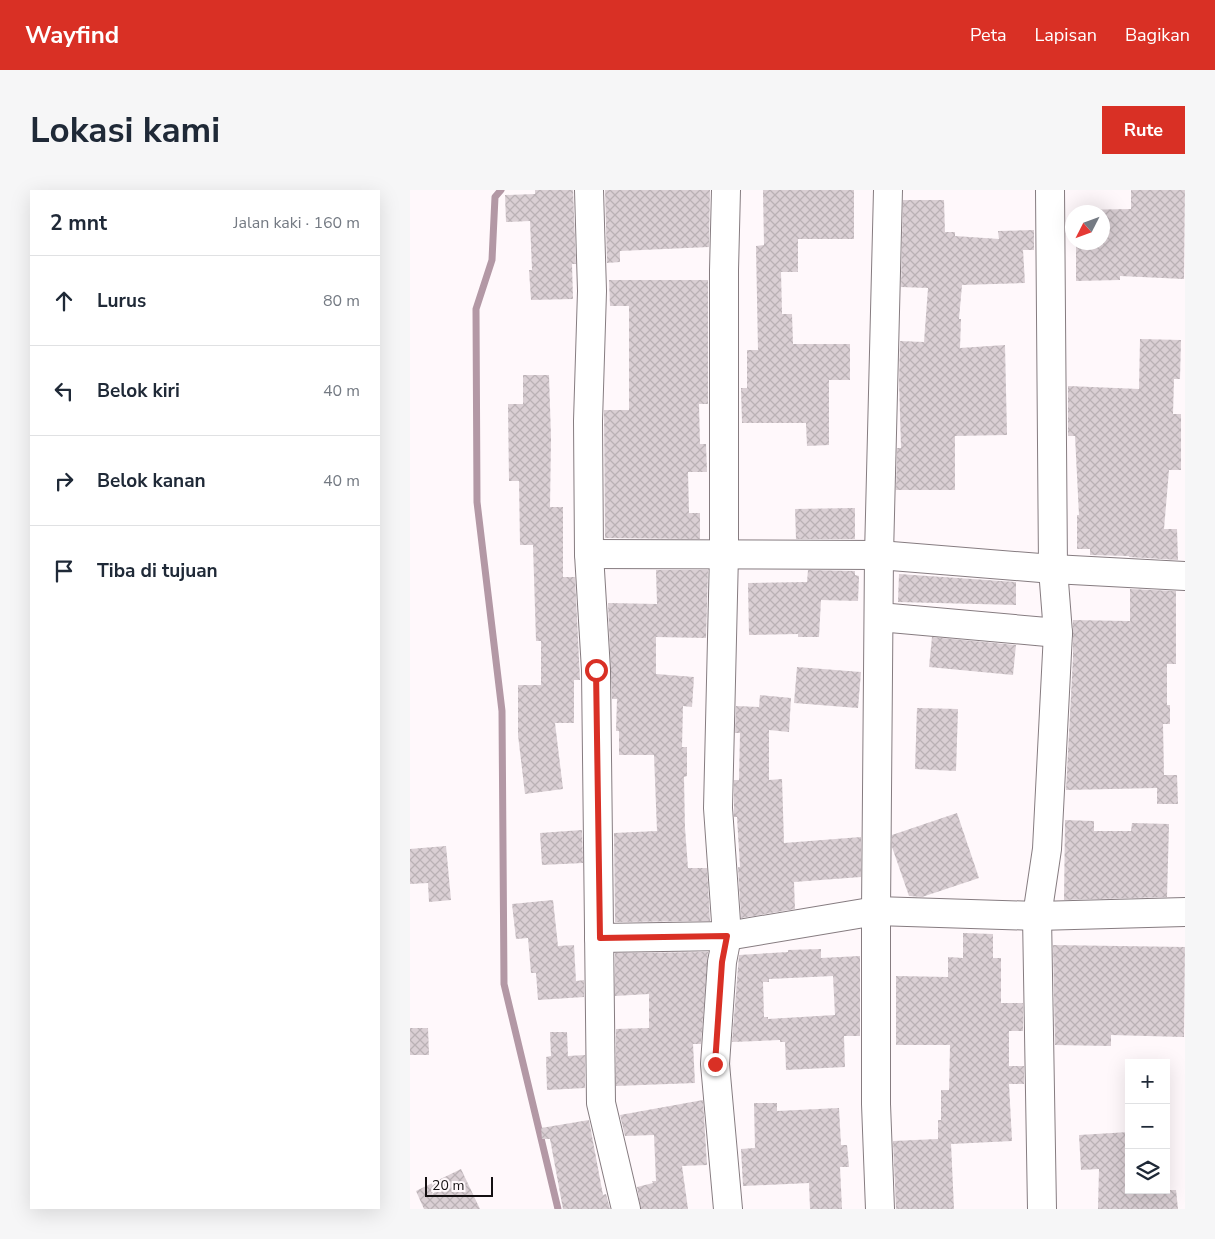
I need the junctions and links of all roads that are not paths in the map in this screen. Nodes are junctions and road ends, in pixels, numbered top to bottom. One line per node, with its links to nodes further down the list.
1 (589, 190): 5 (street)
2 (726, 190): 6 (street)
3 (888, 190): 7 (street)
4 (1050, 190): 8 (street)
5 (589, 554): 6 (street); 16 (street)
6 (724, 554): 7 (street); 15 (street)
7 (879, 555): 8 (street); 10 (street)
8 (1053, 569): 9 (street); 11 (street)
9 (1185, 576)
10 (879, 617): 11 (street); 12 (street)
11 (1058, 634): 14 (street)
12 (876, 911): 14 (street); 15 (street); 19 (street)
13 (1185, 912): 14 (street)
14 (1038, 916): 20 (street)
15 (727, 936): 16 (street); 18 (street)
16 (600, 938): 17 (street)
17 (626, 1209)
18 (728, 1209)
19 (880, 1209)
20 (1042, 1209)

